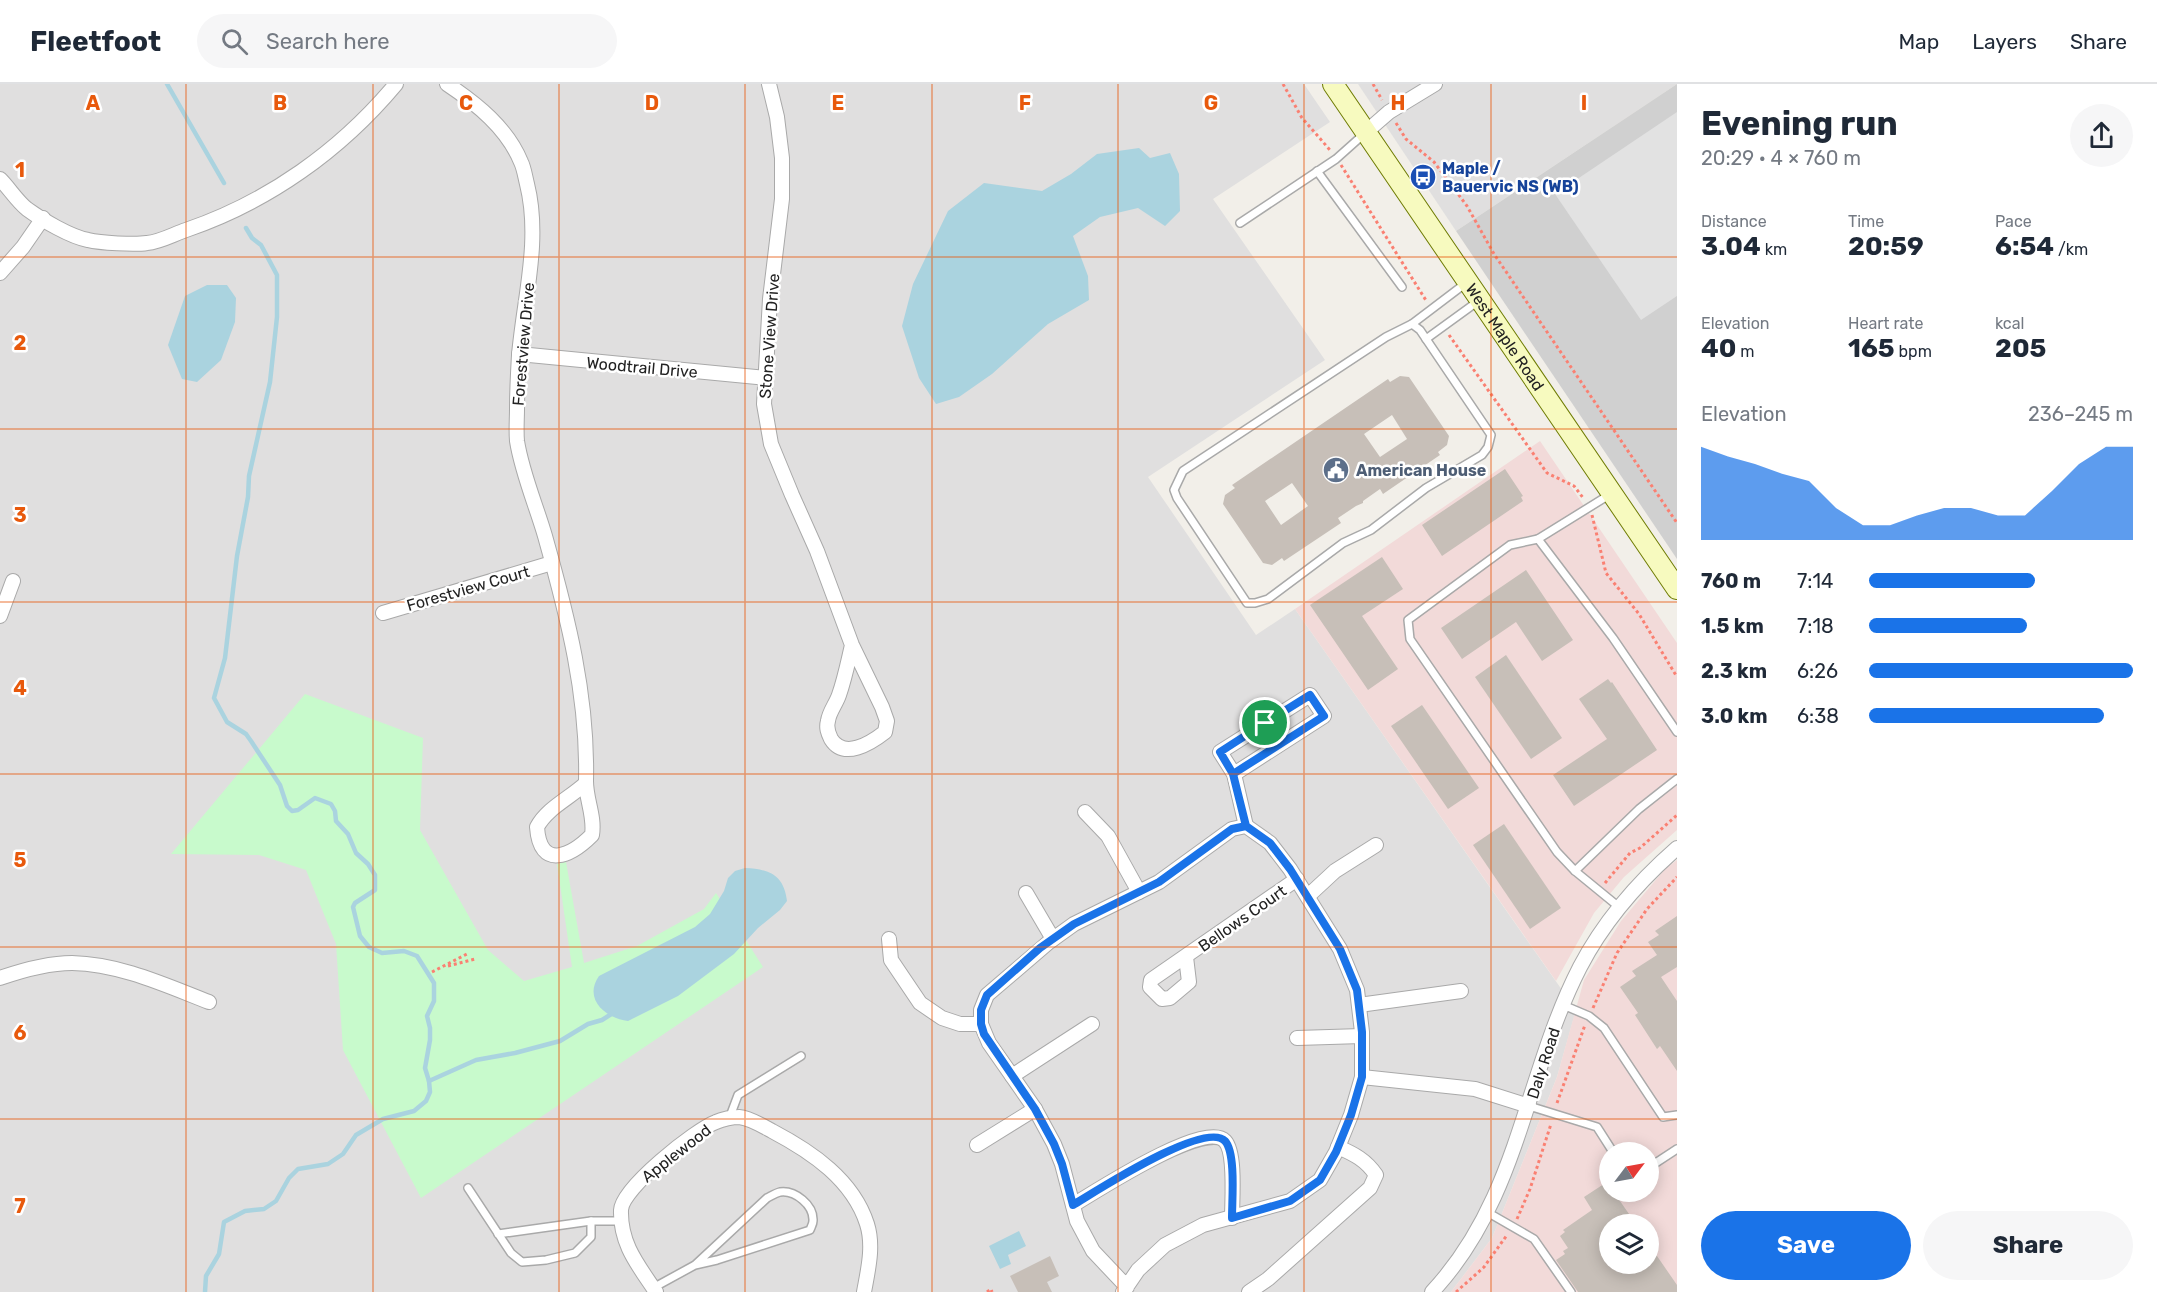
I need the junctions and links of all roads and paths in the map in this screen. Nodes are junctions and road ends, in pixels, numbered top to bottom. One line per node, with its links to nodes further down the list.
1 (396, 84): 13 (street)
2 (447, 84): 23 (street, Forestview Drive)
3 (769, 84): 24 (street, Stone View Drive)
4 (1283, 84): 10 (path)
5 (1333, 84): 9 (main road, West Maple Road)
6 (1373, 84): 8 (path)
7 (1435, 84): 8 (street)
8 (1389, 112): 9 (street); 27 (path)
9 (1366, 132): 10 (lane); 16 (main road, West Maple Road)
10 (1336, 159): 11 (lane); 19 (path)
11 (1317, 171): 14 (lane); 17 (lane)
12 (0, 179): 13 (street)
13 (43, 218): 15 (street)
14 (1240, 223)
15 (0, 273)
16 (1468, 282): 18 (main road, West Maple Road); 19 (lane)
17 (1402, 287)
18 (1480, 300): 21 (lane); 25 (main road, West Maple Road)
19 (1432, 310): 20 (lane)
20 (1412, 324): 22 (lane); 22 (lane)
21 (1443, 327): 22 (lane); 26 (path)
22 (1426, 339)
23 (519, 354): 24 (street, Woodtrail Drive); 29 (street, Forestview Drive)
24 (766, 378): 34 (street, Stone View Drive)
25 (1611, 493): 26 (lane); 31 (main road, West Maple Road)
26 (1589, 507): 28 (lane); 35 (path)
27 (1677, 523)
28 (1538, 539): 36 (lane); 45 (lane)
29 (552, 563): 32 (street, Forestview Court); 39 (street, Forestview Drive)
30 (13, 580): 33 (street)
31 (1677, 589)
32 (383, 613)
33 (0, 616)
34 (852, 645): 34 (street, Stone View Drive)
35 (1677, 677)
36 (1677, 732)
37 (1233, 774): 37 (street); 42 (street)
38 (1677, 779): 45 (lane)
39 (586, 783): 39 (street, Forestview Drive)
40 (1085, 812): 49 (street)
41 (1677, 815): 48 (path)
42 (1246, 826): 47 (street); 49 (street)
43 (1376, 845): 51 (street)
44 (1677, 848): 52 (street, Daly Road)
45 (1575, 871): 48 (lane)
46 (1677, 877): 65 (path)
47 (1297, 879): 51 (street); 56 (street, Bellows Court)
48 (1596, 890): 52 (lane)
49 (1139, 892): 54 (street)
50 (1026, 893): 54 (street)
51 (1308, 896): 63 (street)
52 (1619, 907): 64 (street, Daly Road)
53 (889, 939): 66 (street)
54 (1053, 939): 66 (street)
55 (467, 954): 58 (path)
56 (1186, 957)
57 (475, 959): 58 (path)
58 (446, 966): 59 (path)
59 (432, 972)
60 (0, 978): 62 (street)
61 (1461, 991): 63 (street)
62 (209, 1002)
63 (1359, 1005): 68 (street)
64 (1563, 1005): 65 (lane); 73 (street, Daly Road)
65 (1589, 1016): 75 (path); 76 (lane)
66 (981, 1024): 71 (street)
67 (1092, 1024): 71 (street)
68 (1362, 1036): 69 (street); 72 (street)
69 (1297, 1038)
70 (801, 1056): 77 (lane)
71 (1012, 1076): 74 (street)
72 (1362, 1077): 73 (street); 80 (street)
73 (1529, 1106): 75 (lane); 85 (street, Daly Road)
74 (1035, 1109): 79 (street); 84 (street)
75 (1554, 1114): 78 (lane); 89 (path)
76 (1677, 1115)
77 (729, 1119): 88 (street, Applewood); 94 (street, Applewood)
78 (1606, 1142)
79 (977, 1145)
80 (1338, 1147): 86 (street); 97 (street)
81 (1677, 1149): 82 (lane)
82 (1659, 1161)
83 (468, 1188): 90 (lane)
84 (1073, 1205): 86 (street); 92 (street)
85 (1487, 1212): 89 (lane); 98 (street, Daly Road)
86 (1232, 1218): 92 (street)
87 (591, 1221): 88 (lane); 90 (lane); 90 (lane)
88 (622, 1221): 93 (street, Applewood)
89 (1513, 1227): 99 (path); 100 (lane)
90 (498, 1234)
91 (695, 1265): 91 (lane); 93 (lane)
92 (1125, 1289)
93 (654, 1290)
94 (864, 1292)
95 (987, 1292): 96 (path)
96 (992, 1292)
97 (1249, 1292)
98 (1431, 1292)
99 (1456, 1292)
100 (1571, 1292)

